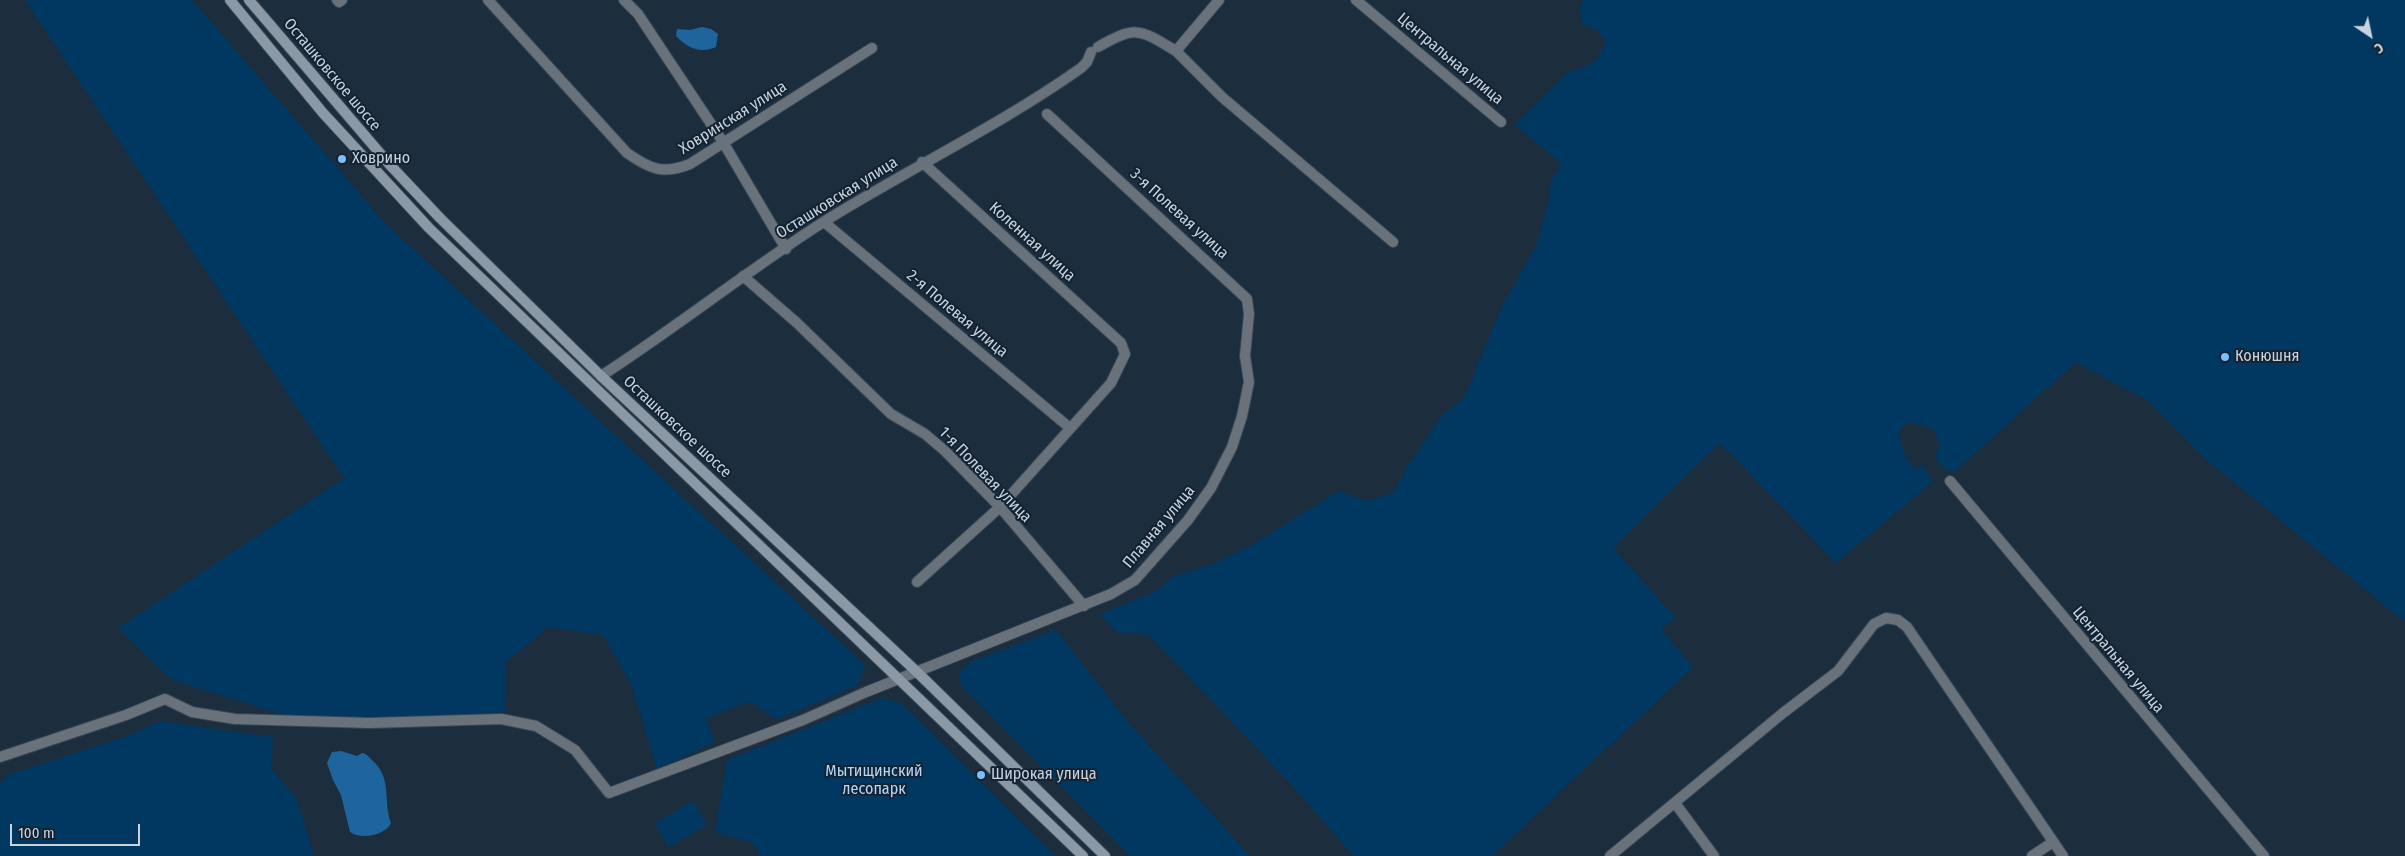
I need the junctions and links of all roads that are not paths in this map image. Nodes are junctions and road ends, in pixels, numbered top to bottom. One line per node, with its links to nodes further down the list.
1 (230, 0): 27 (main road, Осташковское шоссе)
2 (337, 0): 3 (street)
3 (342, 0)
4 (488, 0): 13 (street, Ховринская улица)
5 (624, 0): 13 (street)
6 (1218, 0): 10 (street)
7 (1356, 0): 12 (street, Центральная улица)
8 (251, 2): 20 (main road, Осташковское шоссе)
9 (872, 48): 13 (street, Ховринская улица)
10 (1176, 51): 14 (street, Осташковская улица); 16 (street, Осташковская улица)
11 (1047, 114): 19 (street, 3-я Полевая улица)
12 (1501, 122)
13 (723, 142): 17 (street)
14 (922, 162): 15 (street, Осташковская улица); 21 (street, Коленная улица)
15 (824, 222): 17 (street, Осташковская улица); 21 (street, 2-я Полевая улица)
16 (1392, 242)
17 (786, 249): 18 (street, Осташковская улица)
18 (743, 276): 20 (street, Осташковская улица); 23 (street, 1-я Полевая улица)
19 (1245, 356): 25 (street, Плавная улица)
20 (601, 376): 26 (main road, Осташковское шоссе)
21 (1070, 428): 23 (street)
22 (1950, 481): 37 (street, Центральная улица)
23 (1000, 508): 24 (street); 25 (street, 1-я Полевая улица)
24 (917, 582)
25 (1084, 606): 26 (street, Плавная улица)
26 (917, 672): 27 (street, Плавная улица); 32 (main road, Осташковское шоссе)
27 (898, 679): 28 (street, Плавная улица); 31 (main road, Осташковское шоссе)
28 (0, 757)
29 (1675, 803): 30 (street); 33 (street); 34 (street)
30 (2053, 842): 35 (street); 36 (street)
31 (1083, 856)
32 (1105, 856)
33 (1610, 856)
34 (1714, 856)
35 (2032, 856)
36 (2064, 856)
37 (2264, 856)

